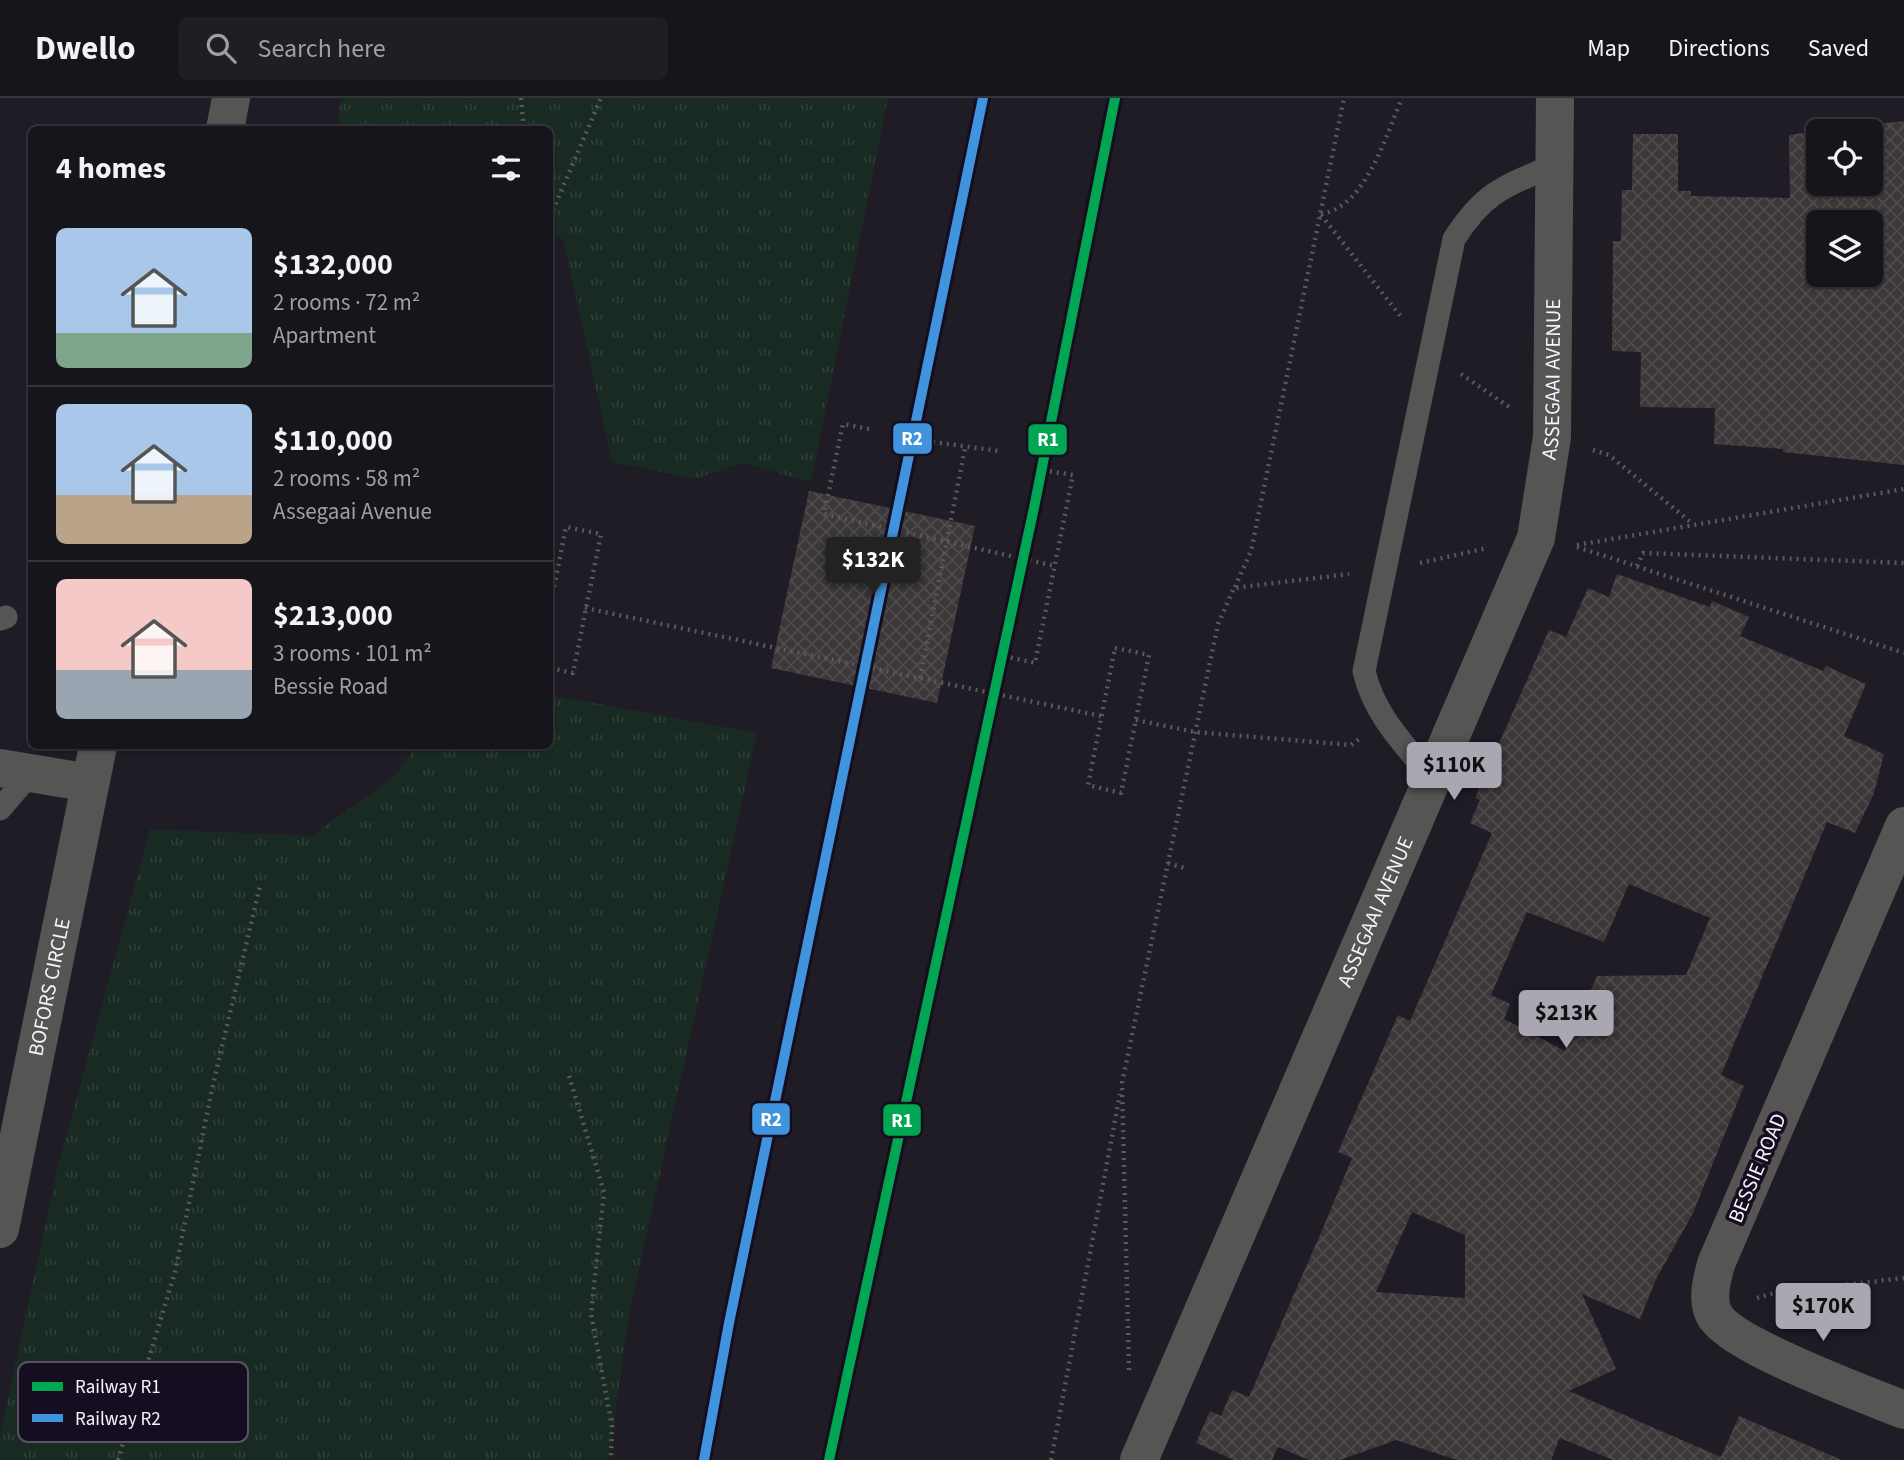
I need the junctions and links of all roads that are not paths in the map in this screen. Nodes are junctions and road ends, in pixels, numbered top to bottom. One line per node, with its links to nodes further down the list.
1 (231, 98): 3 (street)
2 (1555, 98): 4 (street, ASSEGAAI AVENUE)
3 (226, 126)
4 (1555, 165): 7 (street, ASSEGAAI AVENUE); 7 (lane)
5 (97, 749): 8 (street, BOFORS CIRCLE)
6 (16, 770): 8 (street); 9 (lane)
7 (1432, 778): 13 (street, ASSEGAAI AVENUE)
8 (90, 783): 11 (street, BOFORS CIRCLE)
9 (0, 809)
10 (1904, 826): 12 (street, BESSIE ROAD)
11 (0, 1229)
12 (1904, 1410)
13 (1139, 1460)

